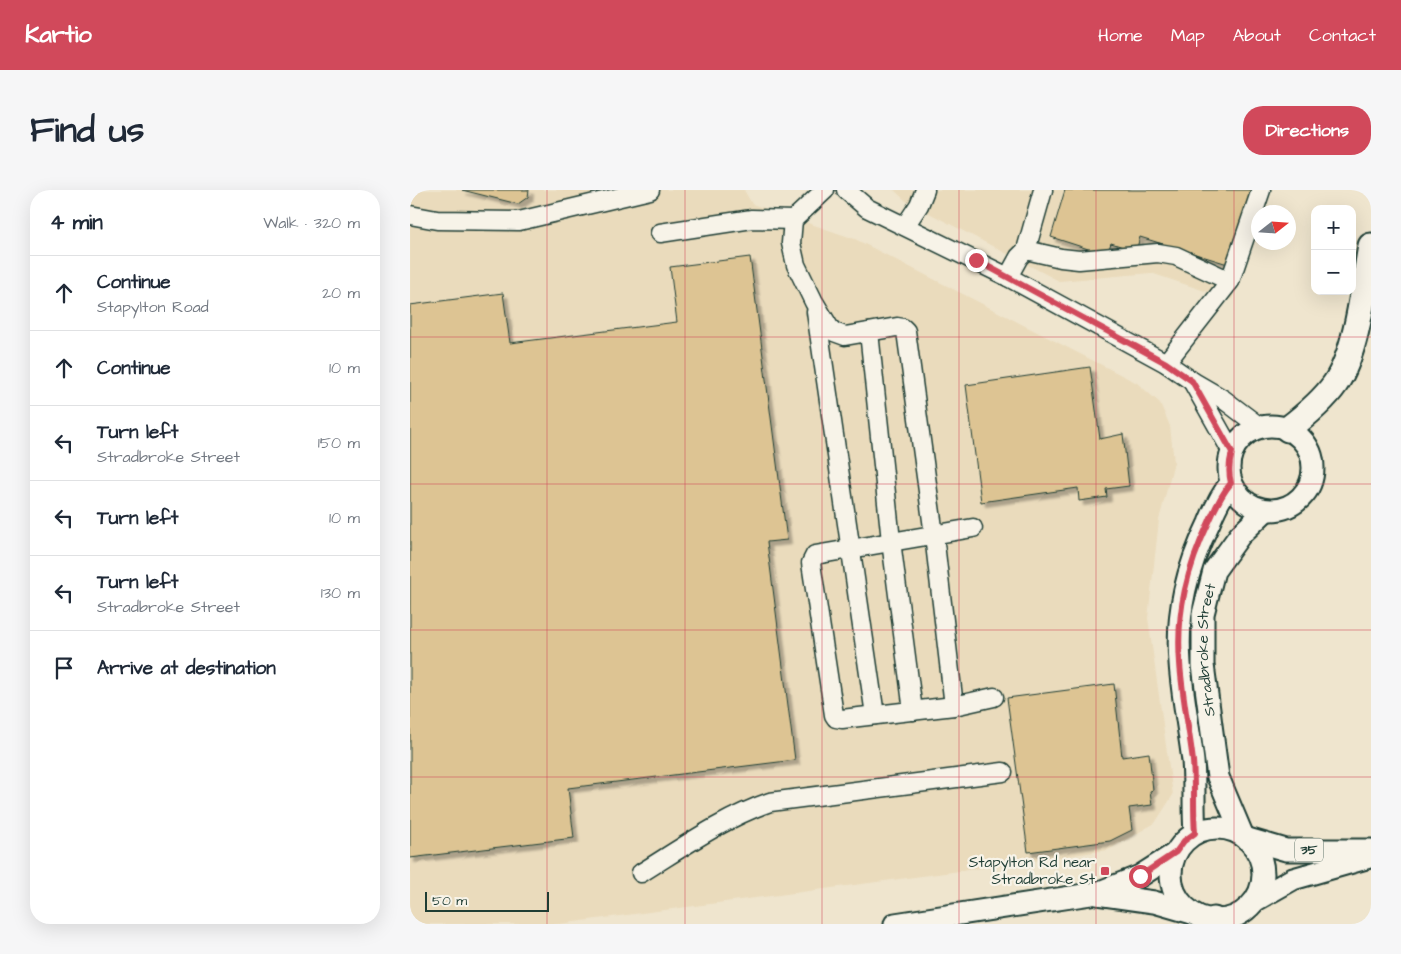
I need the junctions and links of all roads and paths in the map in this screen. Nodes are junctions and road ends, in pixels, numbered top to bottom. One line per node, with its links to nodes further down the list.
1 (650, 190): 7 (street)
2 (825, 190): 8 (street)
3 (846, 190): 9 (street)
4 (925, 190): 9 (street)
5 (1043, 190): 12 (street)
6 (1261, 190): 14 (street)
7 (410, 215)
8 (792, 220): 10 (street); 15 (street)
9 (905, 226): 13 (street)
10 (660, 233)
11 (1371, 246): 20 (highway)
12 (1026, 250): 13 (street); 14 (street)
13 (1008, 277): 17 (street)
14 (1230, 281): 17 (street)
15 (814, 302): 16 (street); 27 (street)
16 (869, 332): 25 (street); 26 (street)
17 (1166, 363): 18 (street)
18 (1192, 381): 19 (street); 21 (street)
19 (1260, 427): 20 (main road); 21 (main road)
20 (1288, 429): 23 (main road)
21 (1232, 452): 22 (main road)
22 (1231, 483): 23 (main road); 33 (main road, Stradbroke Street)
23 (1265, 511): 34 (main road, Stradbroke Street)
24 (974, 528): 25 (street)
25 (934, 535): 26 (street); 29 (street)
26 (891, 541): 27 (street); 30 (street)
27 (851, 548): 31 (street); 31 (street)
28 (994, 697): 29 (street)
29 (954, 706): 30 (street)
30 (913, 711): 31 (street)
31 (876, 715)
32 (1003, 772): 38 (street)
33 (1195, 833): 34 (main road); 36 (main road)
34 (1245, 837): 35 (main road, 35); 40 (main road)
35 (1371, 850)
36 (1176, 852): 39 (main road); 41 (main road)
37 (1371, 856): 40 (main road, 35)
38 (641, 873)
39 (1097, 894): 41 (main road); 42 (main road)
40 (1256, 900): 41 (main road)
41 (1207, 919)
42 (895, 924)

